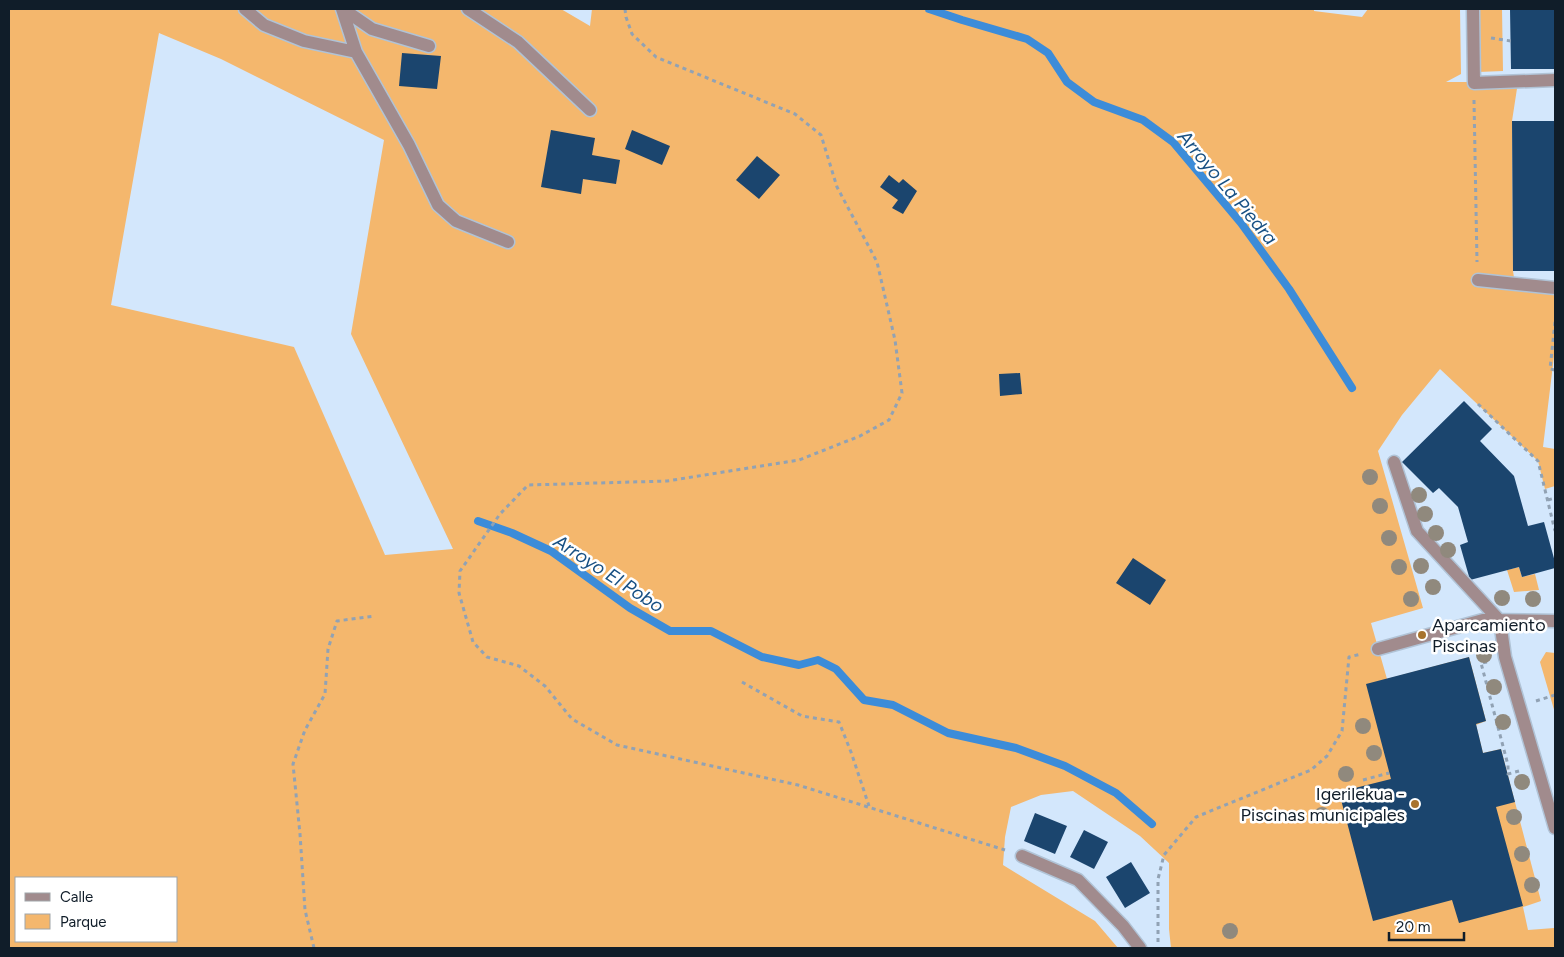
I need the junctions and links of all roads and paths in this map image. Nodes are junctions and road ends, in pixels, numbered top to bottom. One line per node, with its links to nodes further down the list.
1 (245, 9): 7 (street)
2 (342, 9): 6 (street); 7 (street)
3 (468, 9): 10 (street)
4 (626, 9): 31 (path)
5 (1473, 9): 9 (street)
6 (429, 46)
7 (356, 52): 11 (street)
8 (1555, 80): 9 (street)
9 (1474, 83): 12 (path)
10 (590, 110)
11 (508, 242)
12 (1478, 280): 13 (street)
13 (1555, 288)
14 (1555, 322): 15 (path)
15 (1555, 370)
16 (1478, 404): 19 (path)
17 (1394, 462): 22 (street)
18 (1555, 498): 19 (path)
19 (1548, 500): 20 (path)
20 (1555, 531)
21 (375, 616): 34 (path)
22 (1500, 621): 23 (street); 24 (street); 26 (street)
23 (1555, 621)
24 (1378, 649)
25 (1349, 657): 36 (path)
26 (1505, 657): 29 (path); 32 (street)
27 (742, 682): 31 (path)
28 (1389, 773): 30 (path)
29 (1508, 774)
30 (1364, 780)
31 (869, 806): 33 (path)
32 (1555, 828)
33 (1022, 856): 35 (street)
34 (314, 948)
35 (1140, 948)
36 (1158, 948)

